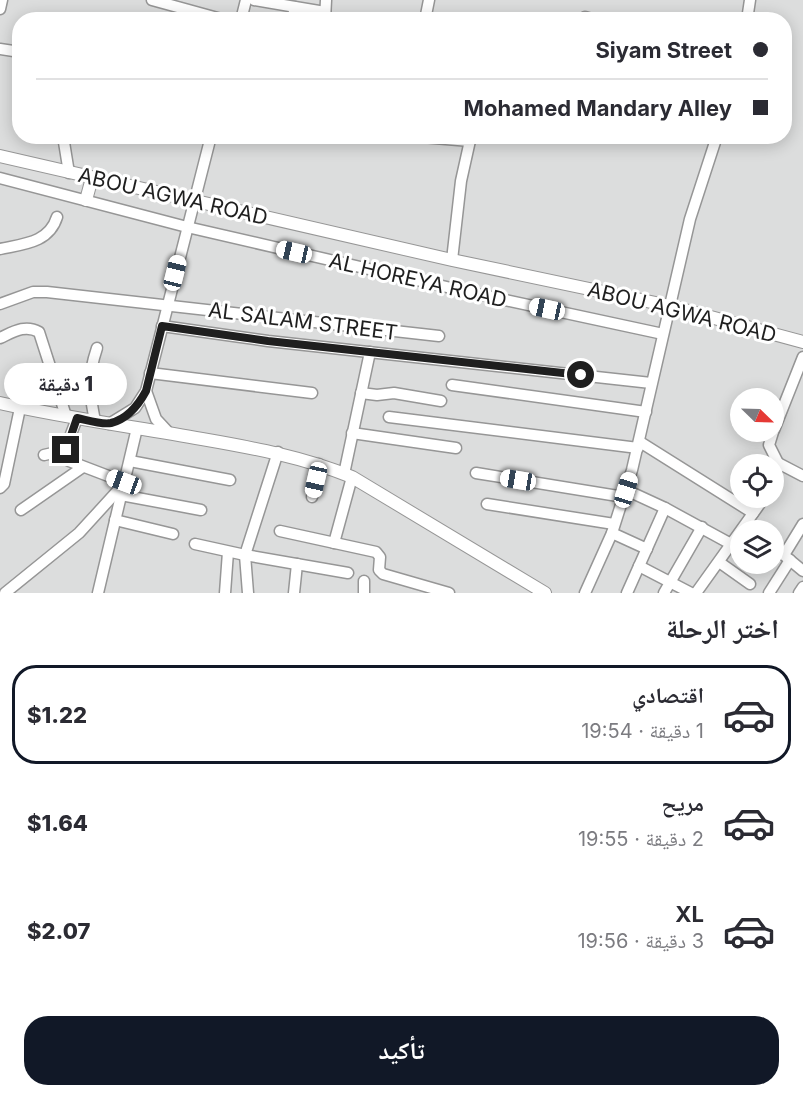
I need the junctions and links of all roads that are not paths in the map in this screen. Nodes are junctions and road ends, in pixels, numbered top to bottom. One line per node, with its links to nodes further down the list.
1 (2, 0): 7 (street)
2 (152, 0): 4 (street)
3 (254, 0): 6 (street)
4 (174, 3): 5 (street)
5 (194, 6)
6 (295, 7): 8 (street); 9 (street)
7 (0, 9)
8 (294, 12)
9 (312, 12)
10 (64, 144): 15 (street)
11 (209, 144): 19 (street)
12 (470, 144): 23 (street)
13 (714, 144): 26 (street)
14 (0, 156): 15 (street, ABOU AGWA ROAD)
15 (69, 172): 17 (street, ABOU AGWA ROAD)
16 (0, 178): 18 (street, AL HOREYA ROAD)
17 (92, 178): 18 (street); 19 (street, ABOU AGWA ROAD)
18 (86, 201): 21 (street, AL HOREYA ROAD)
19 (194, 201): 21 (street); 23 (street, ABOU AGWA ROAD)
20 (57, 217): 22 (street)
21 (187, 227): 25 (street); 28 (street, AL HOREYA ROAD)
22 (0, 249)
23 (452, 260): 26 (street, ABOU AGWA ROAD)
24 (0, 304): 25 (street, AL SALAM STREET)
25 (167, 305): 27 (street); 29 (street, AL SALAM STREET)
26 (670, 306): 28 (street); 31 (street, ABOU AGWA ROAD)
27 (162, 326): 33 (street); 35 (street)
28 (663, 334): 36 (street)
29 (439, 336)
30 (0, 338): 46 (street)
31 (803, 342)
32 (96, 348): 48 (street)
33 (370, 352): 36 (street); 40 (street)
34 (803, 357): 43 (street)
35 (150, 373): 38 (street); 39 (street)
36 (651, 383): 45 (street)
37 (452, 385): 45 (street)
38 (146, 391): 49 (street); 51 (street)
39 (312, 393)
40 (361, 393): 41 (street); 52 (street)
41 (441, 401)
42 (0, 403): 44 (street)
43 (784, 405)
44 (20, 408): 46 (street); 67 (street)
45 (646, 412): 53 (street)
46 (71, 417): 48 (street); 55 (street)
47 (389, 417): 53 (street)
48 (95, 421): 49 (street)
49 (109, 424): 50 (street)
50 (137, 428): 51 (street); 58 (street)
51 (169, 433): 56 (street)
52 (352, 433): 54 (street); 63 (street)
53 (639, 445): 68 (street); 76 (street)
54 (456, 448)
55 (66, 450): 57 (street); 61 (street)
56 (278, 452): 59 (street); 90 (street)
57 (44, 455)
58 (130, 460): 65 (street); 66 (street)
59 (319, 464): 63 (street); 70 (street)
60 (784, 466): 64 (street)
61 (83, 467): 66 (street); 74 (street)
62 (476, 473): 68 (street)
63 (348, 475): 84 (street); 110 (street)
64 (803, 476)
65 (230, 480)
66 (124, 483): 69 (street); 103 (street)
67 (0, 488)
68 (625, 494): 72 (street); 81 (street)
69 (121, 495): 75 (street); 77 (street)
70 (312, 497)
71 (487, 504): 81 (street)
72 (665, 508): 80 (street); 88 (street)
73 (757, 508): 76 (street)
74 (21, 510)
75 (201, 510)
76 (753, 513): 78 (street)
77 (115, 520): 83 (street); 104 (street)
78 (752, 520)
79 (803, 524): 92 (street)
80 (702, 527): 85 (street); 99 (street)
81 (613, 529): 88 (street); 111 (street)
82 (280, 531): 84 (street)
83 (173, 534)
84 (334, 543): 102 (street)
85 (730, 543)
86 (195, 544): 89 (street)
87 (730, 546): 93 (street)
88 (647, 549): 95 (street)
89 (228, 552): 90 (street); 105 (street)
90 (245, 555): 94 (street); 106 (street)
91 (784, 555): 92 (street)
92 (787, 558): 96 (street); 116 (street)
93 (719, 562): 100 (street); 115 (street)
94 (297, 564): 97 (street); 107 (street)
95 (639, 566): 99 (street); 112 (street)
96 (803, 572)
97 (348, 573)
98 (364, 581): 108 (street)
99 (670, 582): 113 (street); 114 (street)
100 (750, 584)
101 (803, 587): 117 (street)
102 (418, 589): 109 (street)
103 (5, 593)
104 (98, 593)
105 (225, 593)
106 (248, 593)
107 (294, 593)
108 (364, 593)
109 (449, 593)
110 (545, 593)
111 (585, 593)
112 (627, 593)
113 (664, 593)
114 (691, 593)
115 (696, 593)
116 (769, 593)
117 (799, 593)

